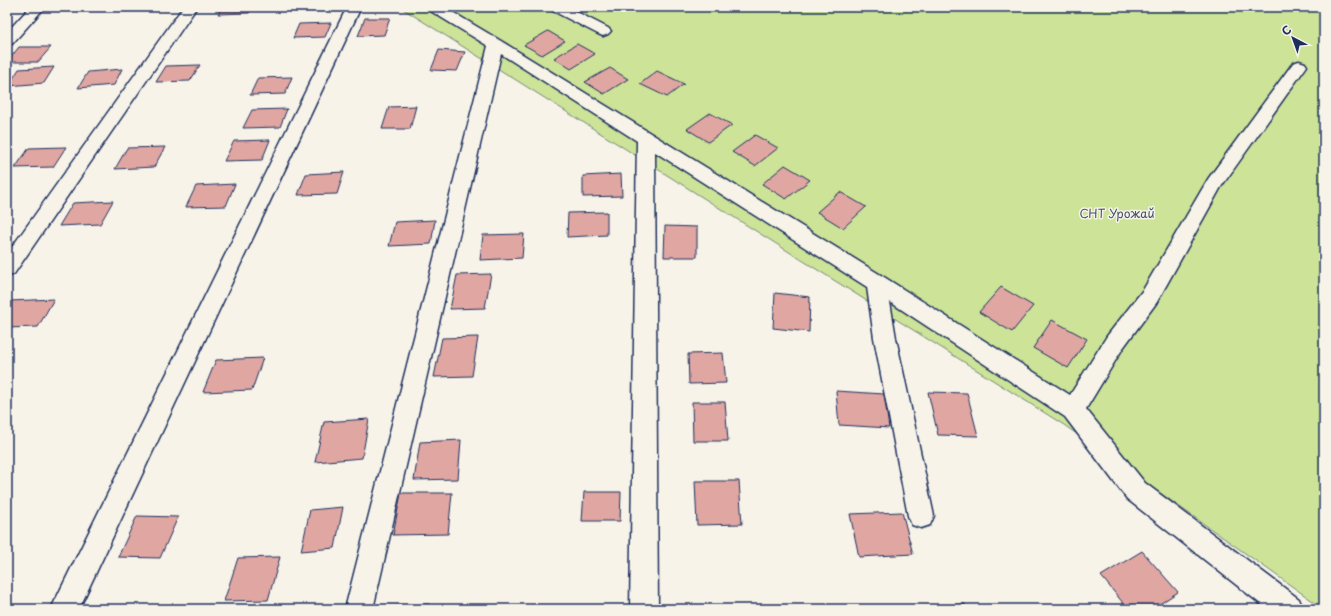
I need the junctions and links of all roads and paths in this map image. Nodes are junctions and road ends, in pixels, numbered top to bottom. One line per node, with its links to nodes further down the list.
1 (38, 7): 7 (street)
2 (190, 7): 11 (street)
3 (354, 7): 15 (street)
4 (434, 7): 8 (street)
5 (556, 7): 6 (street)
6 (603, 31)
7 (7, 41)
8 (496, 44): 10 (street); 16 (street)
9 (1299, 66): 13 (street)
10 (646, 138): 12 (street); 17 (street)
11 (7, 269)
12 (877, 283): 13 (street); 14 (street)
13 (1073, 410): 18 (street)
14 (921, 516)
15 (64, 609)
16 (359, 609)
17 (644, 609)
18 (1289, 609)

